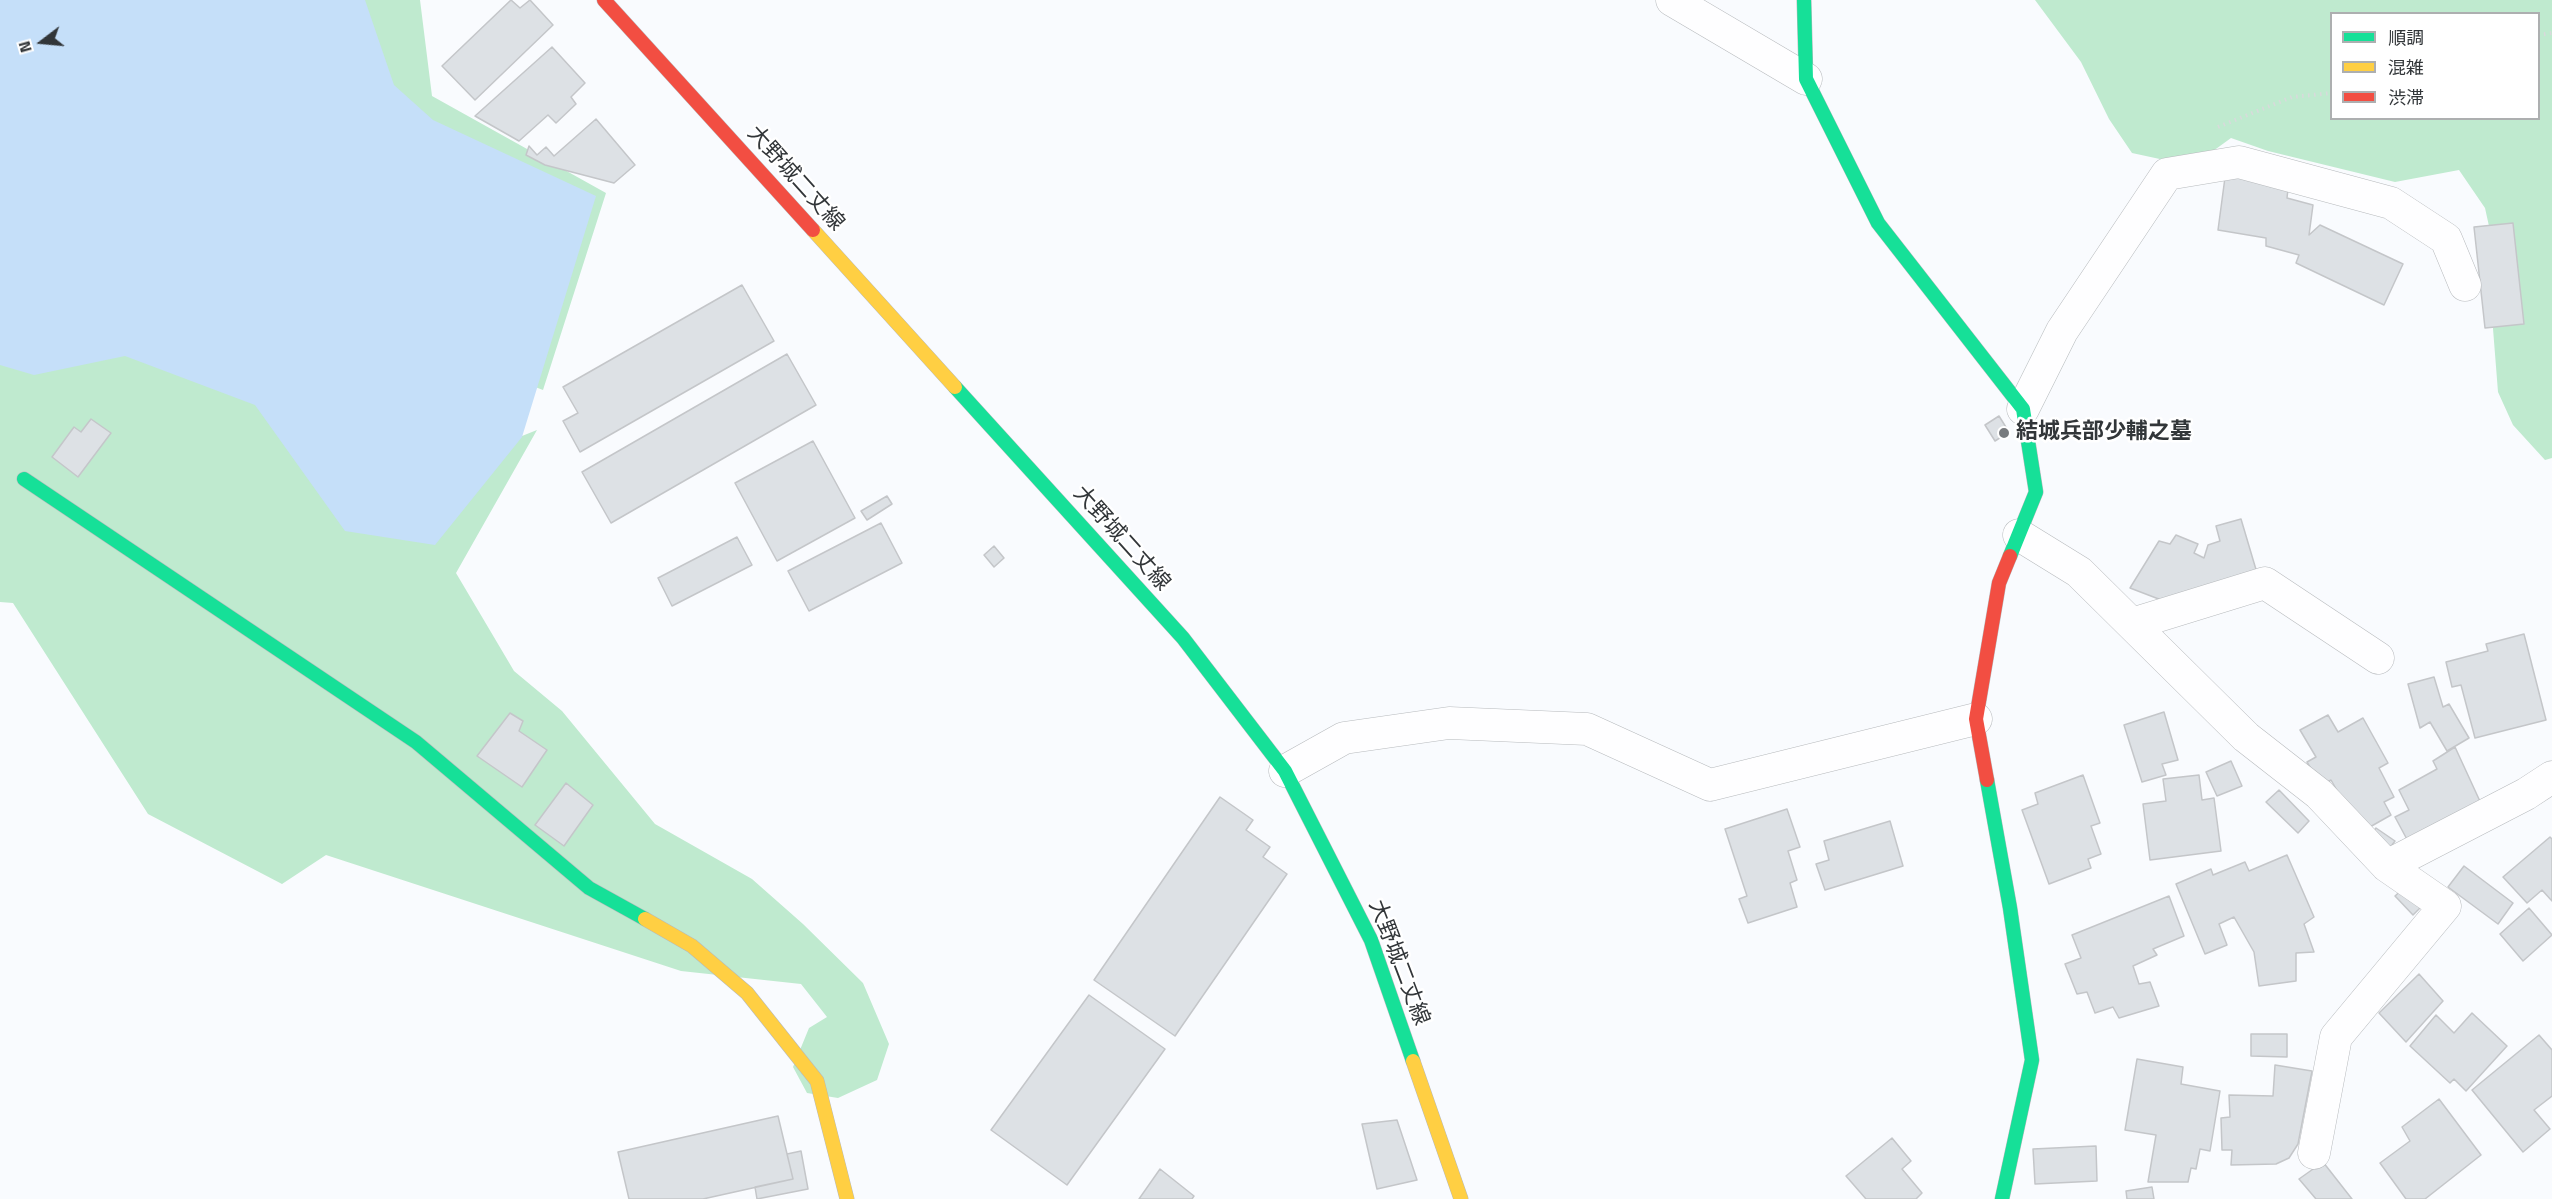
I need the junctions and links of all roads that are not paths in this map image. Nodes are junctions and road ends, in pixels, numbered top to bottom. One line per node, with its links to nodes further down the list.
1 (604, 0): 12 (street, 大野城二丈線)
2 (1672, 0): 4 (street)
3 (1804, 0): 4 (street)
4 (1806, 79): 6 (street)
5 (2465, 285): 6 (street)
6 (2023, 409): 8 (street)
7 (24, 479): 16 (street)
8 (2019, 535): 9 (street); 11 (street)
9 (2132, 624): 10 (street); 14 (street)
10 (2378, 658)
11 (1976, 719): 12 (street); 18 (street)
12 (1285, 771): 17 (street, 大野城二丈線)
13 (2552, 777): 14 (street)
14 (2387, 866): 15 (street)
15 (2314, 1153)
16 (847, 1199)
17 (1461, 1199)
18 (2002, 1199)

